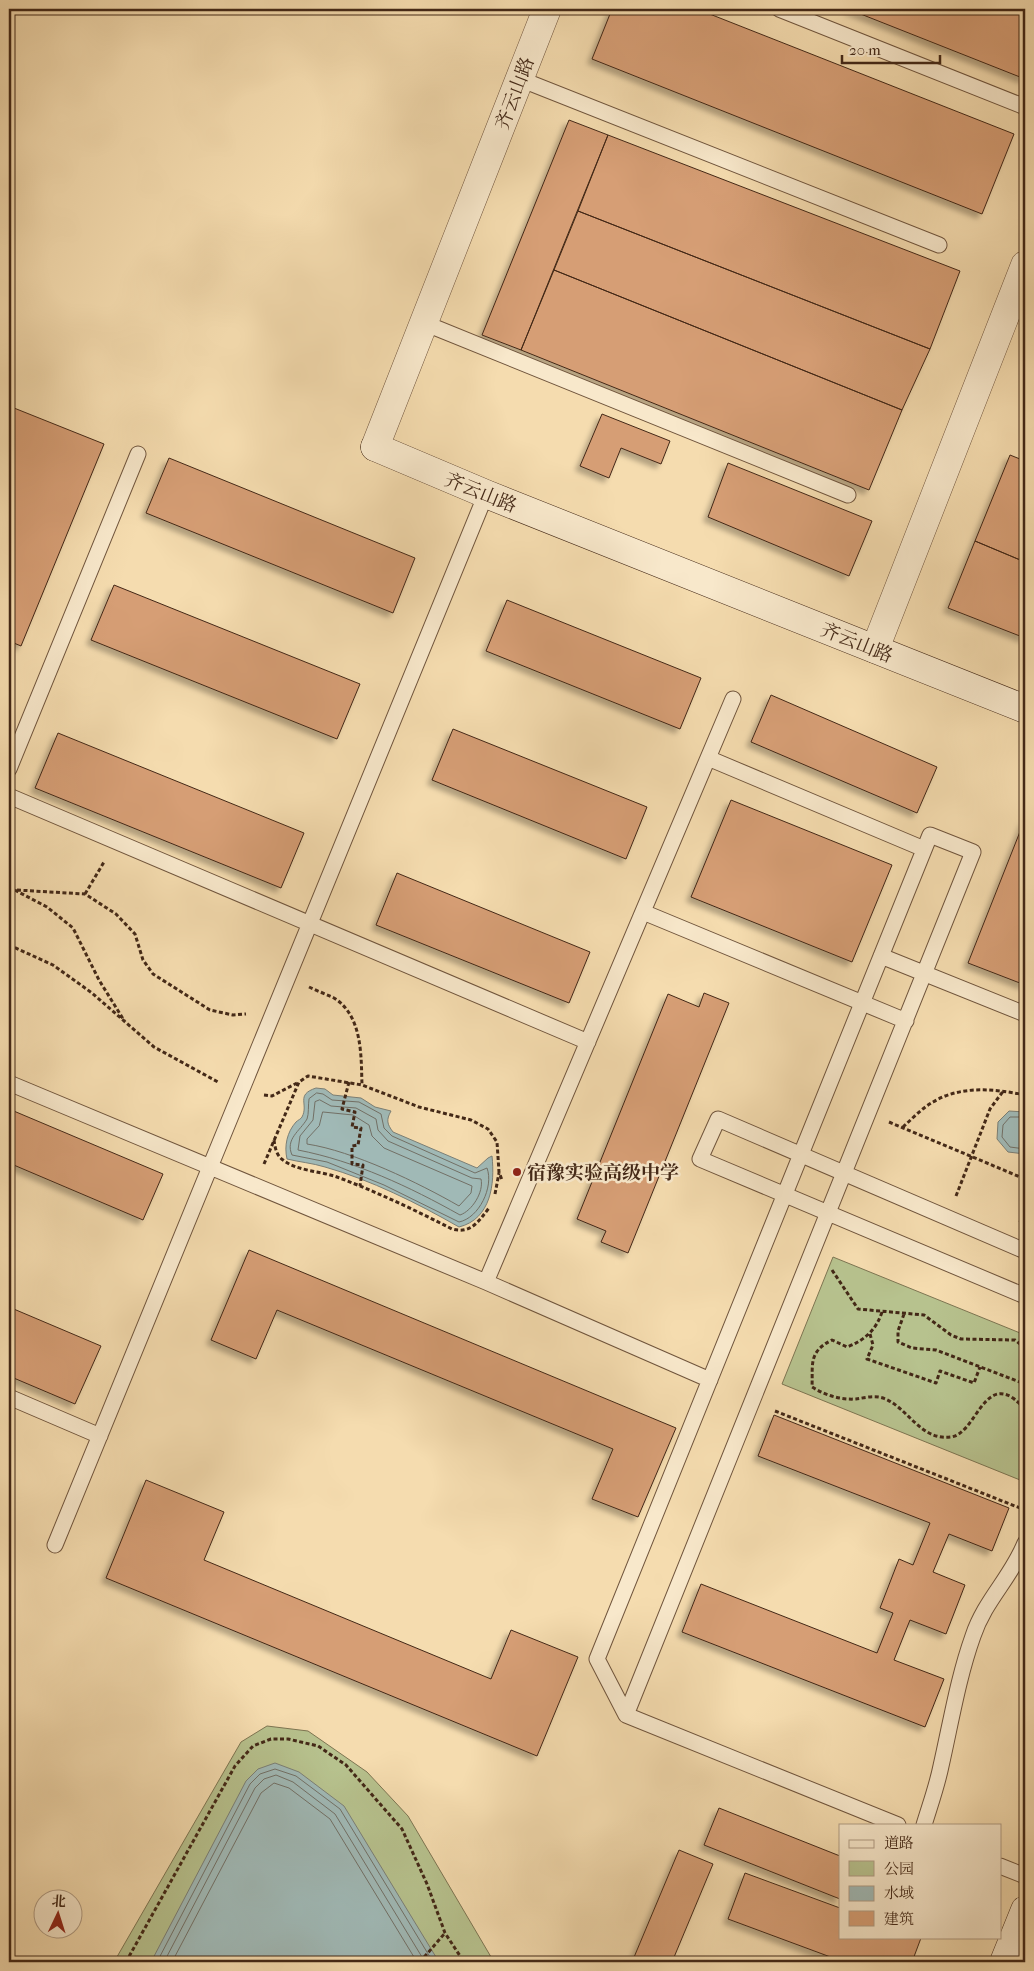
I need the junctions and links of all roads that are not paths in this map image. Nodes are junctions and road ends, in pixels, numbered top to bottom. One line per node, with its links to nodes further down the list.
1 (547, 9): 3 (street, 齐云山路)
2 (779, 9): 4 (lane)
3 (520, 78): 5 (lane); 7 (street, 齐云山路)
4 (1025, 106)
5 (939, 245)
6 (1025, 265): 11 (street)
7 (424, 324): 9 (street, 齐云山路); 10 (lane)
8 (138, 454): 15 (lane)
9 (486, 494): 11 (street, 齐云山路); 19 (lane)
10 (848, 495)
11 (875, 649): 13 (street, 齐云山路)
12 (733, 699): 14 (lane)
13 (1025, 709)
14 (708, 758): 17 (lane); 18 (lane)
15 (9, 769)
16 (9, 796): 19 (lane)
17 (924, 849): 20 (lane); 21 (lane)
18 (643, 912): 22 (lane); 25 (lane)
19 (310, 924): 25 (lane); 28 (lane)
20 (881, 956): 21 (lane); 22 (lane)
21 (925, 973): 23 (lane); 24 (lane)
22 (862, 1003): 24 (lane); 27 (lane)
23 (1025, 1014)
24 (906, 1021): 29 (lane)
25 (588, 1042): 33 (lane)
26 (9, 1083): 28 (lane)
27 (800, 1155): 29 (lane); 30 (lane); 30 (lane)
28 (210, 1167): 33 (lane); 37 (lane)
29 (844, 1174): 31 (lane); 32 (lane)
30 (785, 1194): 31 (lane); 35 (lane)
31 (828, 1213): 34 (lane); 40 (lane)
32 (1025, 1251)
33 (486, 1282): 35 (lane)
34 (1025, 1296)
35 (710, 1380): 40 (lane)
36 (9, 1397): 37 (lane)
37 (100, 1436): 39 (lane)
38 (1025, 1543): 42 (lane)
39 (55, 1544)
40 (626, 1715): 41 (lane)
41 (896, 1824)
42 (924, 1824)
43 (1002, 1867): 44 (lane)
44 (1025, 1876)
45 (1025, 1910): 46 (street)
46 (1004, 1962)

